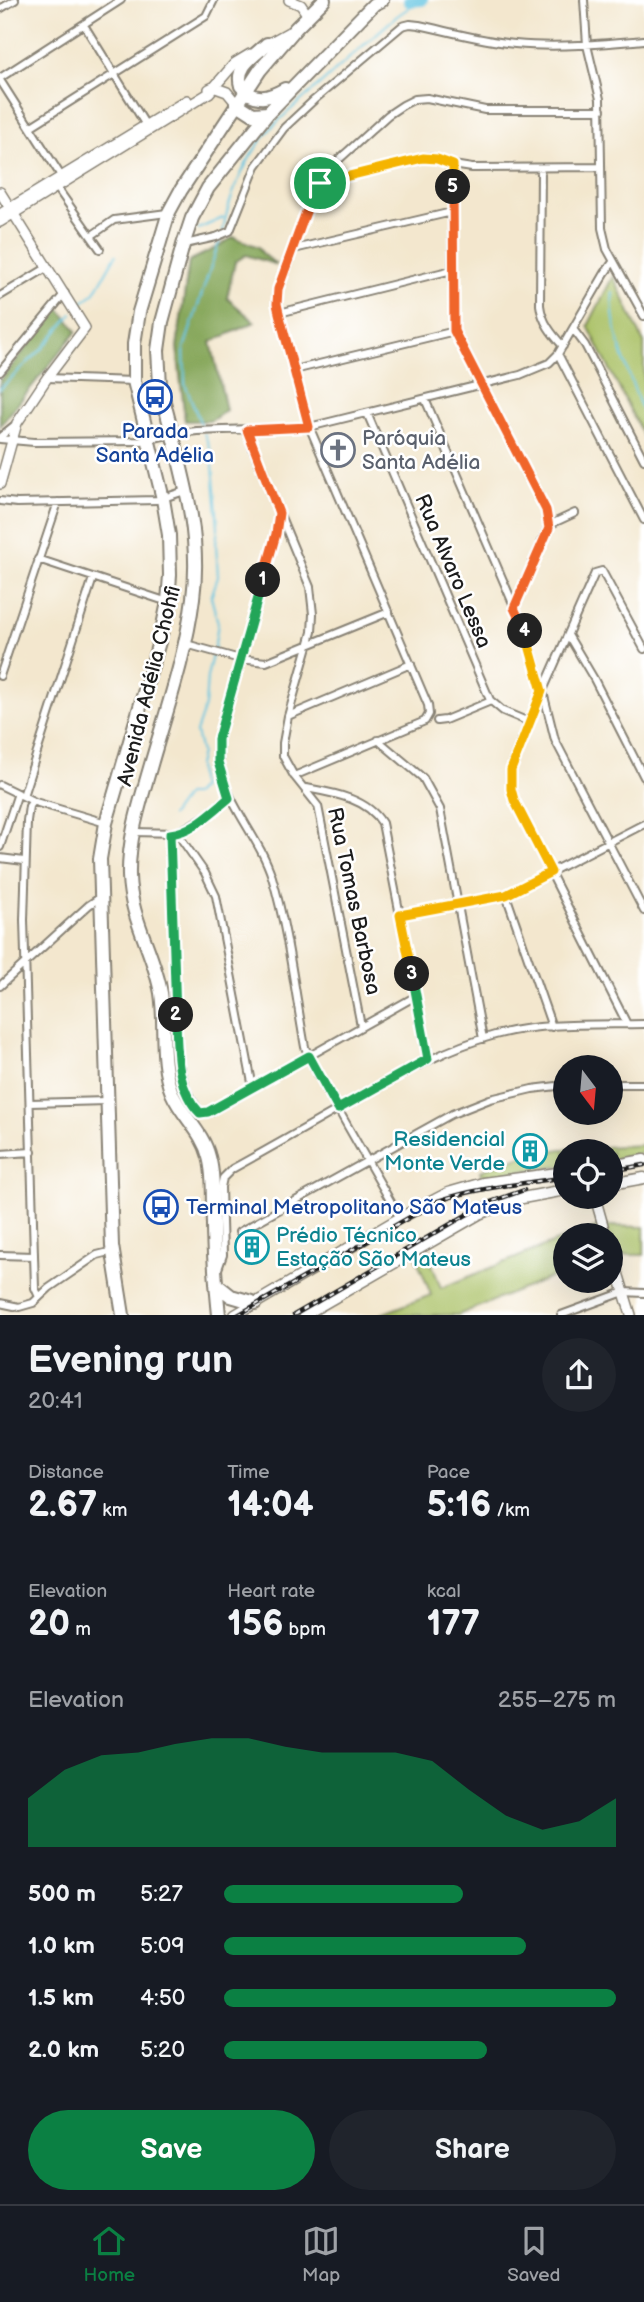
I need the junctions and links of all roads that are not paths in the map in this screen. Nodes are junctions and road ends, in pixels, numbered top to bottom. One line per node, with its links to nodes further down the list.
1 (15, 0): 8 (street)
2 (121, 0): 10 (street)
3 (214, 0): 15 (street)
4 (289, 0): 9 (street)
5 (324, 0): 9 (highway, Avenida Adélia Chohfi)
6 (584, 0): 14 (street)
7 (378, 1): 17 (highway, Avenida Adélia Chohfi)
8 (0, 9)
9 (308, 16): 11 (highway, Avenida Adélia Chohfi)
10 (84, 25): 15 (street); 16 (street)
11 (296, 28): 13 (street); 19 (highway, Avenida Adélia Chohfi)
12 (644, 40): 14 (street)
13 (267, 44): 18 (street); 19 (highway)
14 (587, 45): 21 (street); 37 (street)
15 (114, 74): 23 (street); 24 (street)
16 (0, 79): 23 (street)
17 (297, 82): 19 (highway); 22 (highway, Avenida Adélia Chohfi)
18 (213, 86): 20 (street); 24 (street)
19 (244, 91): 20 (highway, Avenida Adélia Chohfi)
20 (236, 103): 22 (highway); 32 (highway, Avenida Adélia Chohfi)
21 (601, 110): 26 (street); 29 (street)
22 (268, 113): 37 (highway, Avenida Adélia Chohfi)
23 (30, 127): 28 (street)
24 (148, 128): 28 (street)
25 (453, 165): 27 (street); 29 (street); 33 (street)
26 (600, 167): 27 (street); 40 (street)
27 (541, 168): 50 (street)
28 (59, 182): 31 (street); 36 (street)
29 (320, 183): 39 (street)
30 (0, 192): 31 (street)
31 (12, 211): 34 (street); 35 (street); 41 (street)
32 (169, 212): 36 (street); 55 (highway, Avenida Adélia Chohfi)
33 (452, 212): 39 (street); 42 (street)
34 (0, 214)
35 (0, 222)
36 (92, 236): 38 (street)
37 (183, 245): 62 (highway, Avenida Adélia Chohfi)
38 (100, 249)
39 (294, 249): 46 (street)
40 (614, 262): 45 (street); 48 (street)
41 (48, 267): 43 (street); 44 (street)
42 (452, 270): 46 (street); 49 (street)
43 (0, 296)
44 (66, 296): 53 (street); 54 (street)
45 (641, 303): 47 (street)
46 (279, 313): 52 (street)
47 (644, 316)
48 (573, 329): 50 (street); 65 (street)
49 (454, 331): 52 (street); 56 (street)
50 (563, 346): 51 (street)
51 (558, 354): 56 (street); 73 (street)
52 (294, 370): 60 (street)
53 (0, 372)
54 (47, 378): 55 (street); 59 (street)
55 (134, 381): 62 (highway, Avenida Adélia Chohfi)
56 (482, 386): 57 (street); 74 (street)
57 (425, 399): 58 (street); 78 (street)
58 (367, 414): 60 (street); 88 (street, Rua Alvaro Lessa)
59 (17, 423): 63 (street); 64 (street)
60 (309, 427): 61 (street); 79 (street)
61 (247, 430): 62 (street); 71 (street)
62 (160, 437): 64 (street); 67 (highway, Avenida Adélia Chohfi); 68 (highway, Avenida Adélia Chohfi)
63 (0, 438): 64 (street)
64 (11, 441): 66 (street)
65 (644, 460)
66 (0, 484)
67 (187, 490): 68 (street); 81 (highway, Avenida Adélia Chohfi)
68 (163, 499): 70 (street); 77 (highway, Avenida Adélia Chohfi)
69 (0, 501): 70 (street)
70 (58, 502): 75 (street)
71 (279, 513): 82 (street); 84 (street)
72 (575, 513): 74 (street)
73 (644, 520)
74 (550, 525): 78 (street)
75 (38, 559): 76 (street); 86 (street)
76 (93, 578): 77 (street); 97 (street)
77 (168, 602): 100 (highway, Avenida Adélia Chohfi)
78 (514, 608): 87 (street)
79 (389, 612): 82 (street); 85 (street)
80 (568, 635): 83 (street); 87 (street); 94 (street)
81 (184, 643): 84 (street); 102 (highway, Avenida Adélia Chohfi)
82 (308, 646): 84 (street); 89 (street)
83 (644, 649)
84 (240, 659): 98 (street)
85 (411, 664): 89 (street); 92 (street)
86 (0, 676)
87 (542, 691): 91 (street); 104 (street)
88 (491, 701): 90 (street); 91 (street)
89 (288, 716): 93 (street)
90 (437, 721)
91 (529, 722): 108 (street)
92 (378, 740): 93 (street); 111 (street)
93 (294, 776): 96 (street, Rua Tomas Barbosa)
94 (644, 777)
95 (0, 785): 97 (street)
96 (304, 788): 113 (street); 119 (street, Rua Tomas Barbosa)
97 (20, 795): 99 (street); 105 (street)
98 (229, 798): 103 (street); 122 (street)
99 (33, 801): 100 (street); 107 (street)
100 (106, 823): 110 (highway, Avenida Adélia Chohfi)
101 (644, 824): 104 (street)
102 (133, 832): 103 (street); 145 (highway, Avenida Adélia Chohfi)
103 (173, 833): 127 (street); 127 (street)
104 (609, 842): 108 (street); 112 (street)
105 (0, 847)
106 (0, 858): 107 (street)
107 (24, 861): 114 (street)
108 (551, 872): 109 (street); 117 (street)
109 (506, 895): 111 (street); 120 (street)
110 (101, 897): 114 (street); 128 (highway, Avenida Adélia Chohfi)
111 (459, 904): 113 (street); 121 (street)
112 (644, 911)
113 (400, 915): 116 (street)
114 (27, 961): 115 (street); 129 (street)
115 (0, 986)
116 (416, 996): 119 (street); 123 (street)
117 (627, 1024): 118 (street); 120 (street)
118 (644, 1024)
119 (361, 1026): 122 (street)
120 (552, 1027): 121 (street)
121 (484, 1039): 123 (street)
122 (309, 1056): 127 (street); 130 (street)
123 (428, 1059): 130 (street)
124 (623, 1084): 125 (street)
125 (644, 1084)
126 (553, 1086): 134 (street)
127 (253, 1087)
128 (107, 1101): 129 (street); 142 (highway, Avenida Adélia Chohfi)
129 (30, 1103): 131 (street)
130 (338, 1109): 134 (street); 145 (street)
131 (32, 1152): 132 (street); 144 (street)
132 (0, 1154)
133 (644, 1160): 135 (main road)
134 (367, 1161): 140 (street); 141 (street)
135 (623, 1164)
136 (553, 1174): 140 (main road)
137 (644, 1178): 138 (main road)
138 (623, 1182)
139 (553, 1192): 155 (main road)
140 (400, 1218): 151 (main road)
141 (239, 1232)
142 (113, 1251): 149 (street); 152 (highway, Avenida Adélia Chohfi)
143 (0, 1255): 144 (street)
144 (34, 1256): 149 (street)
145 (215, 1279): 151 (highway); 153 (highway, Avenida Adélia Chohfi)
146 (623, 1289): 147 (street)
147 (624, 1292): 148 (street); 156 (street); 157 (street)
148 (644, 1293)
149 (39, 1297): 150 (street)
150 (0, 1303)
151 (255, 1303): 154 (main road)
152 (123, 1315)
153 (219, 1315)
154 (235, 1315)
155 (304, 1315)
156 (561, 1315)
157 (631, 1315)

